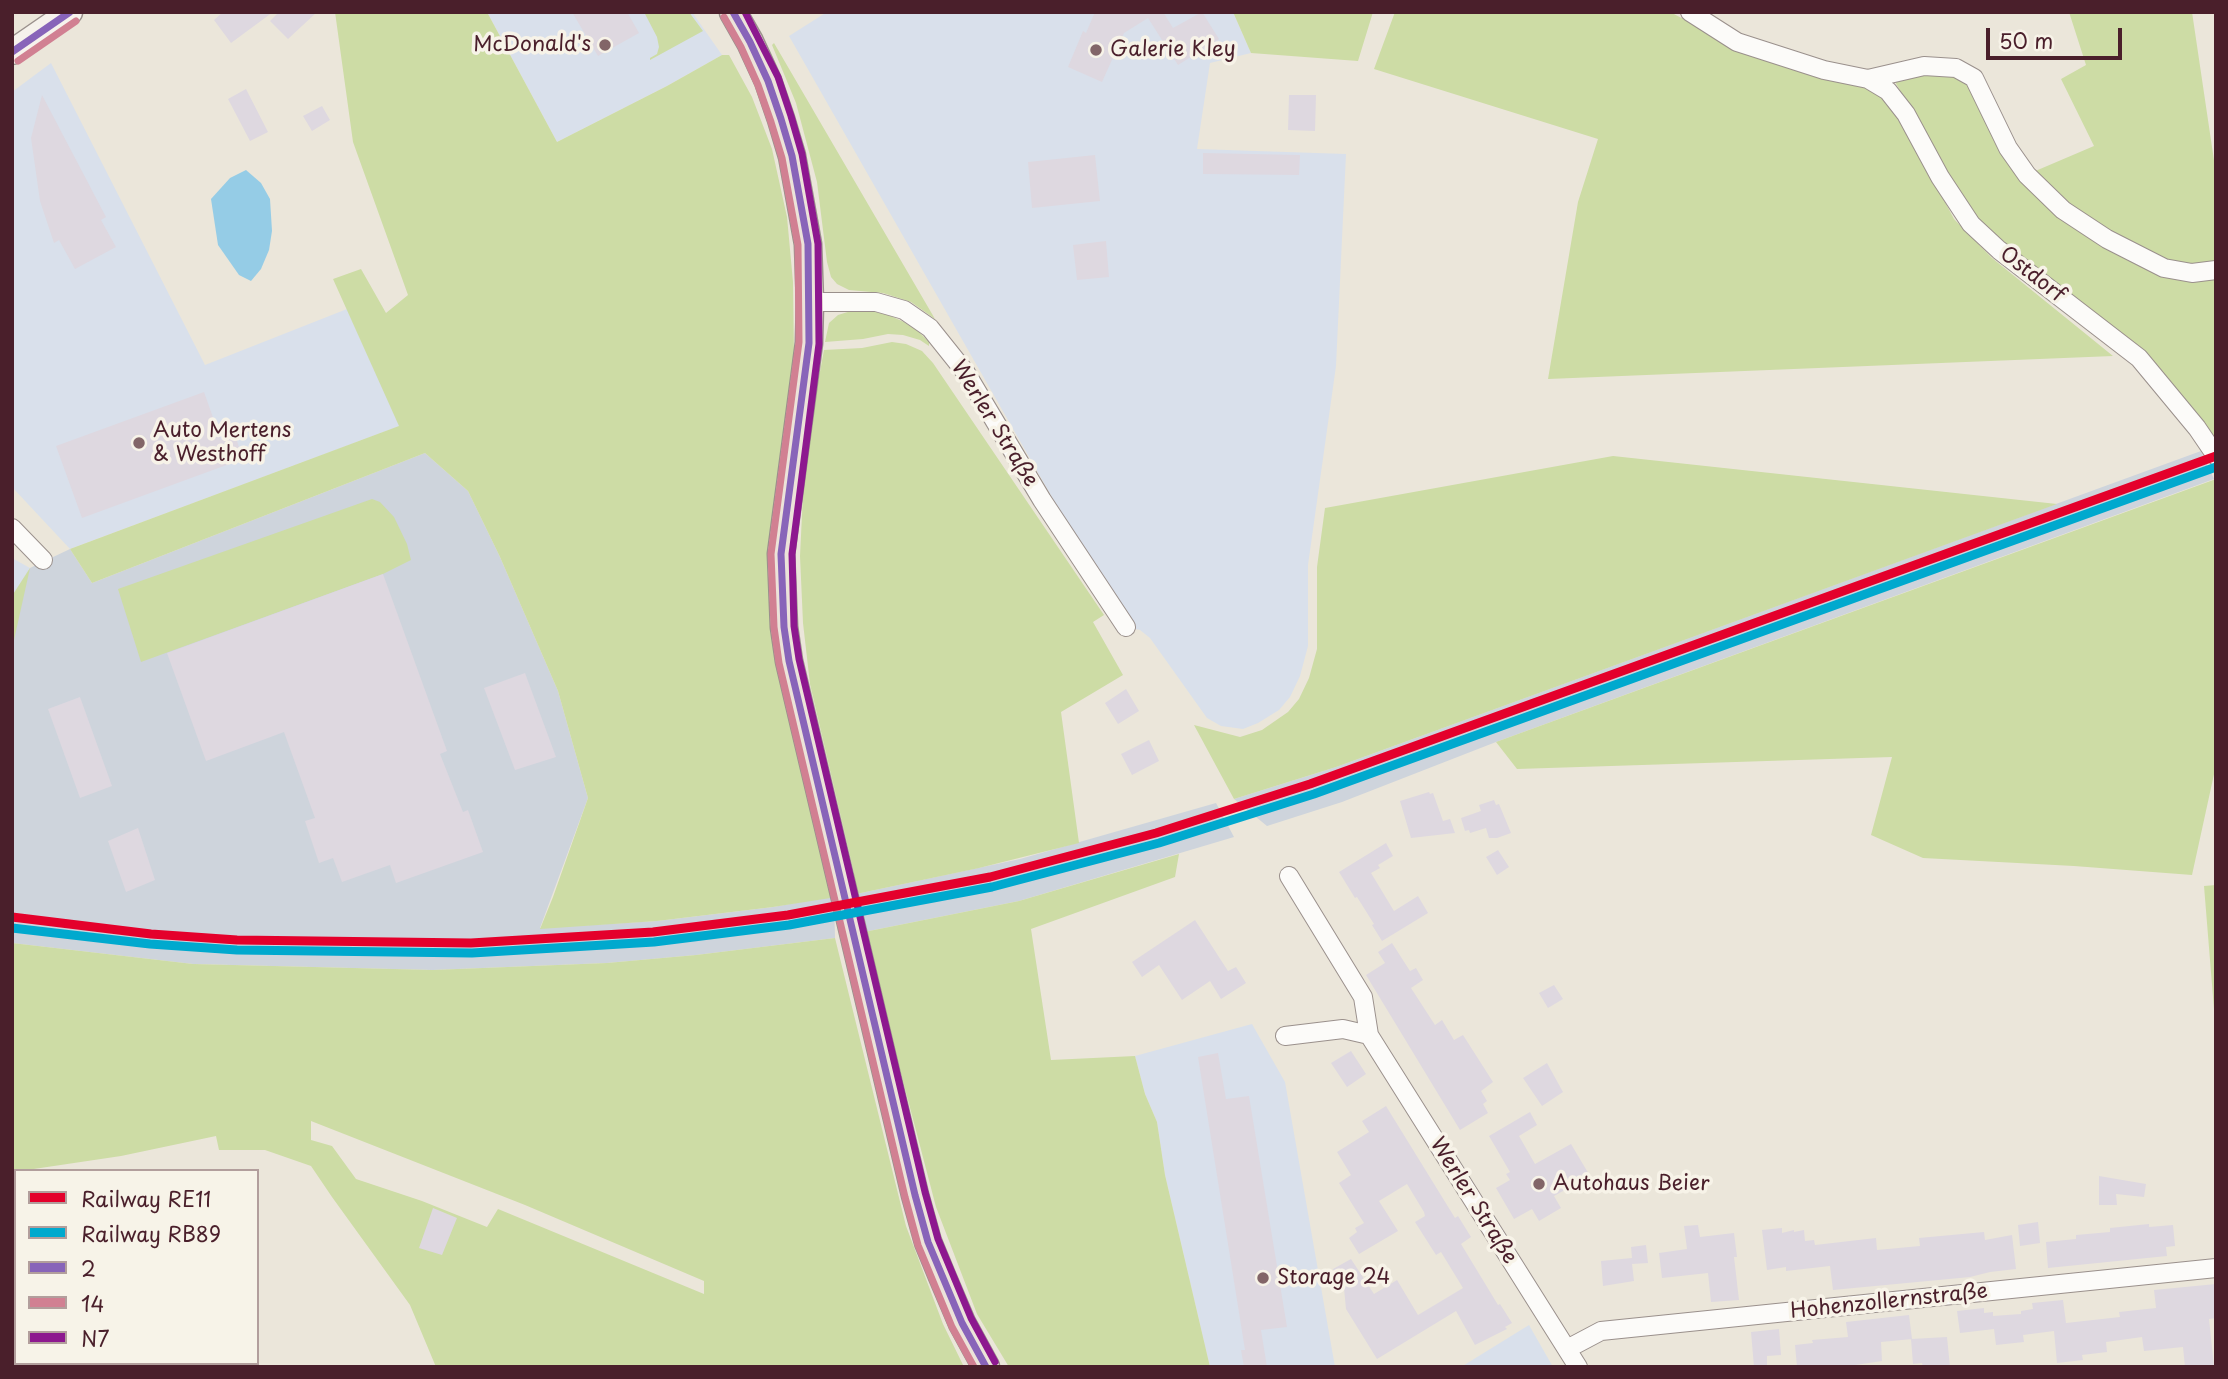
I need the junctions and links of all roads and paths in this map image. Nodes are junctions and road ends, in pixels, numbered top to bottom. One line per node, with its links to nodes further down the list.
1 (70, 12): 4 (main road)
2 (733, 12): 7 (main road)
3 (1695, 14): 5 (street, Ostdorf)
4 (12, 52)
5 (1868, 79): 6 (street, Ostdorf); 8 (street, Ostdorf)
6 (2216, 270)
7 (810, 302): 11 (street, Werler Straße); 17 (main road)
8 (2216, 456)
9 (12, 528): 10 (street)
10 (43, 560)
11 (1126, 627)
12 (1289, 876): 13 (street, Werler Straße)
13 (1369, 1035): 14 (street); 16 (street, Werler Straße)
14 (1285, 1036)
15 (2216, 1268): 16 (street, Hohenzollernstraße)
16 (1567, 1349): 18 (street, Werler Straße)
17 (986, 1367)
18 (1578, 1367)

